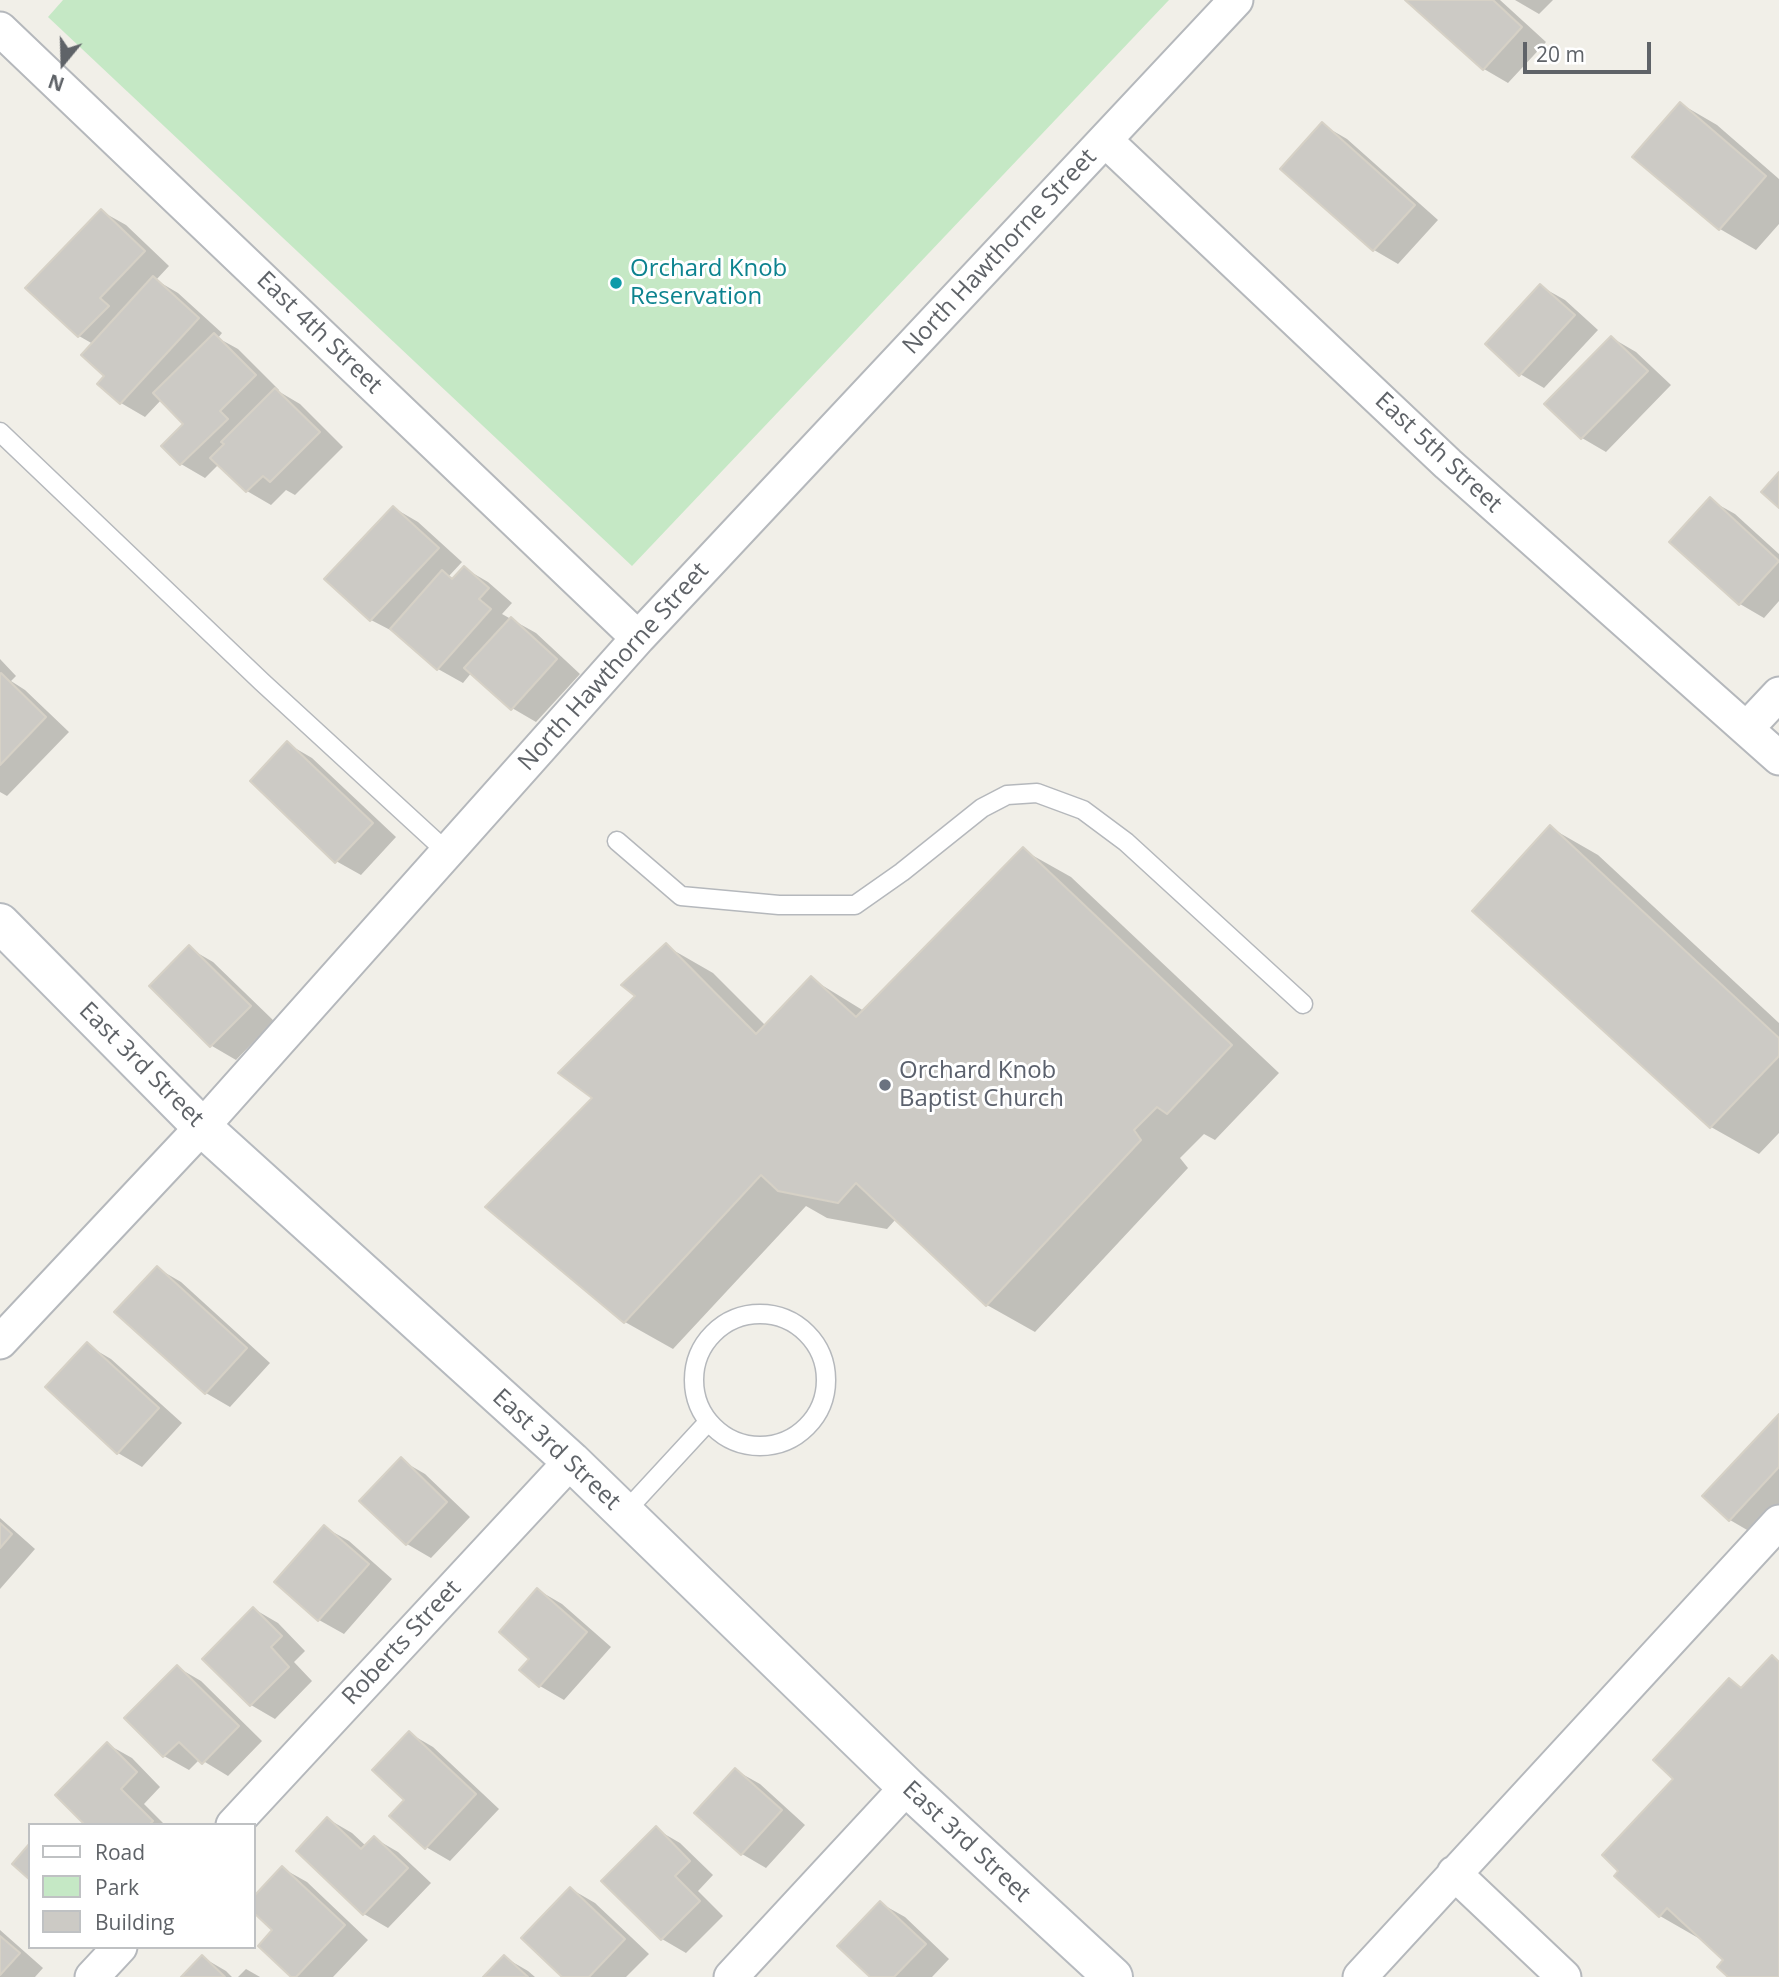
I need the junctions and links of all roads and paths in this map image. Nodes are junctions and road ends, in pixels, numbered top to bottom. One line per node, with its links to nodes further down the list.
1 (1236, 0): 3 (street, North Hawthorne Street)
2 (0, 29): 5 (street, East 4th Street)
3 (1105, 140): 5 (street, North Hawthorne Street); 7 (street, East 5th Street)
4 (0, 432): 10 (lane)
5 (638, 638): 10 (street, North Hawthorne Street)
6 (1779, 694): 7 (street)
7 (1747, 728): 8 (street, East 5th Street)
8 (1779, 758)
9 (617, 841): 12 (lane)
10 (447, 852): 13 (street, North Hawthorne Street)
11 (0, 923): 13 (main road, East 3rd Street)
12 (1303, 1004)
13 (202, 1127): 14 (street, North Hawthorne Street); 16 (main road, East 3rd Street)
14 (0, 1342)
15 (708, 1422): 15 (lane); 17 (lane)
16 (571, 1461): 17 (main road, East 3rd Street); 20 (street, Roberts Street)
17 (624, 1513): 19 (main road, East 3rd Street)
18 (1779, 1522): 21 (street)
19 (907, 1787): 24 (street); 25 (main road, East 3rd Street)
20 (235, 1823)
21 (1454, 1873): 26 (street); 27 (street)
22 (118, 1949): 23 (street)
23 (92, 1977)
24 (731, 1977)
25 (1113, 1977)
26 (1360, 1977)
27 (1564, 1977)

